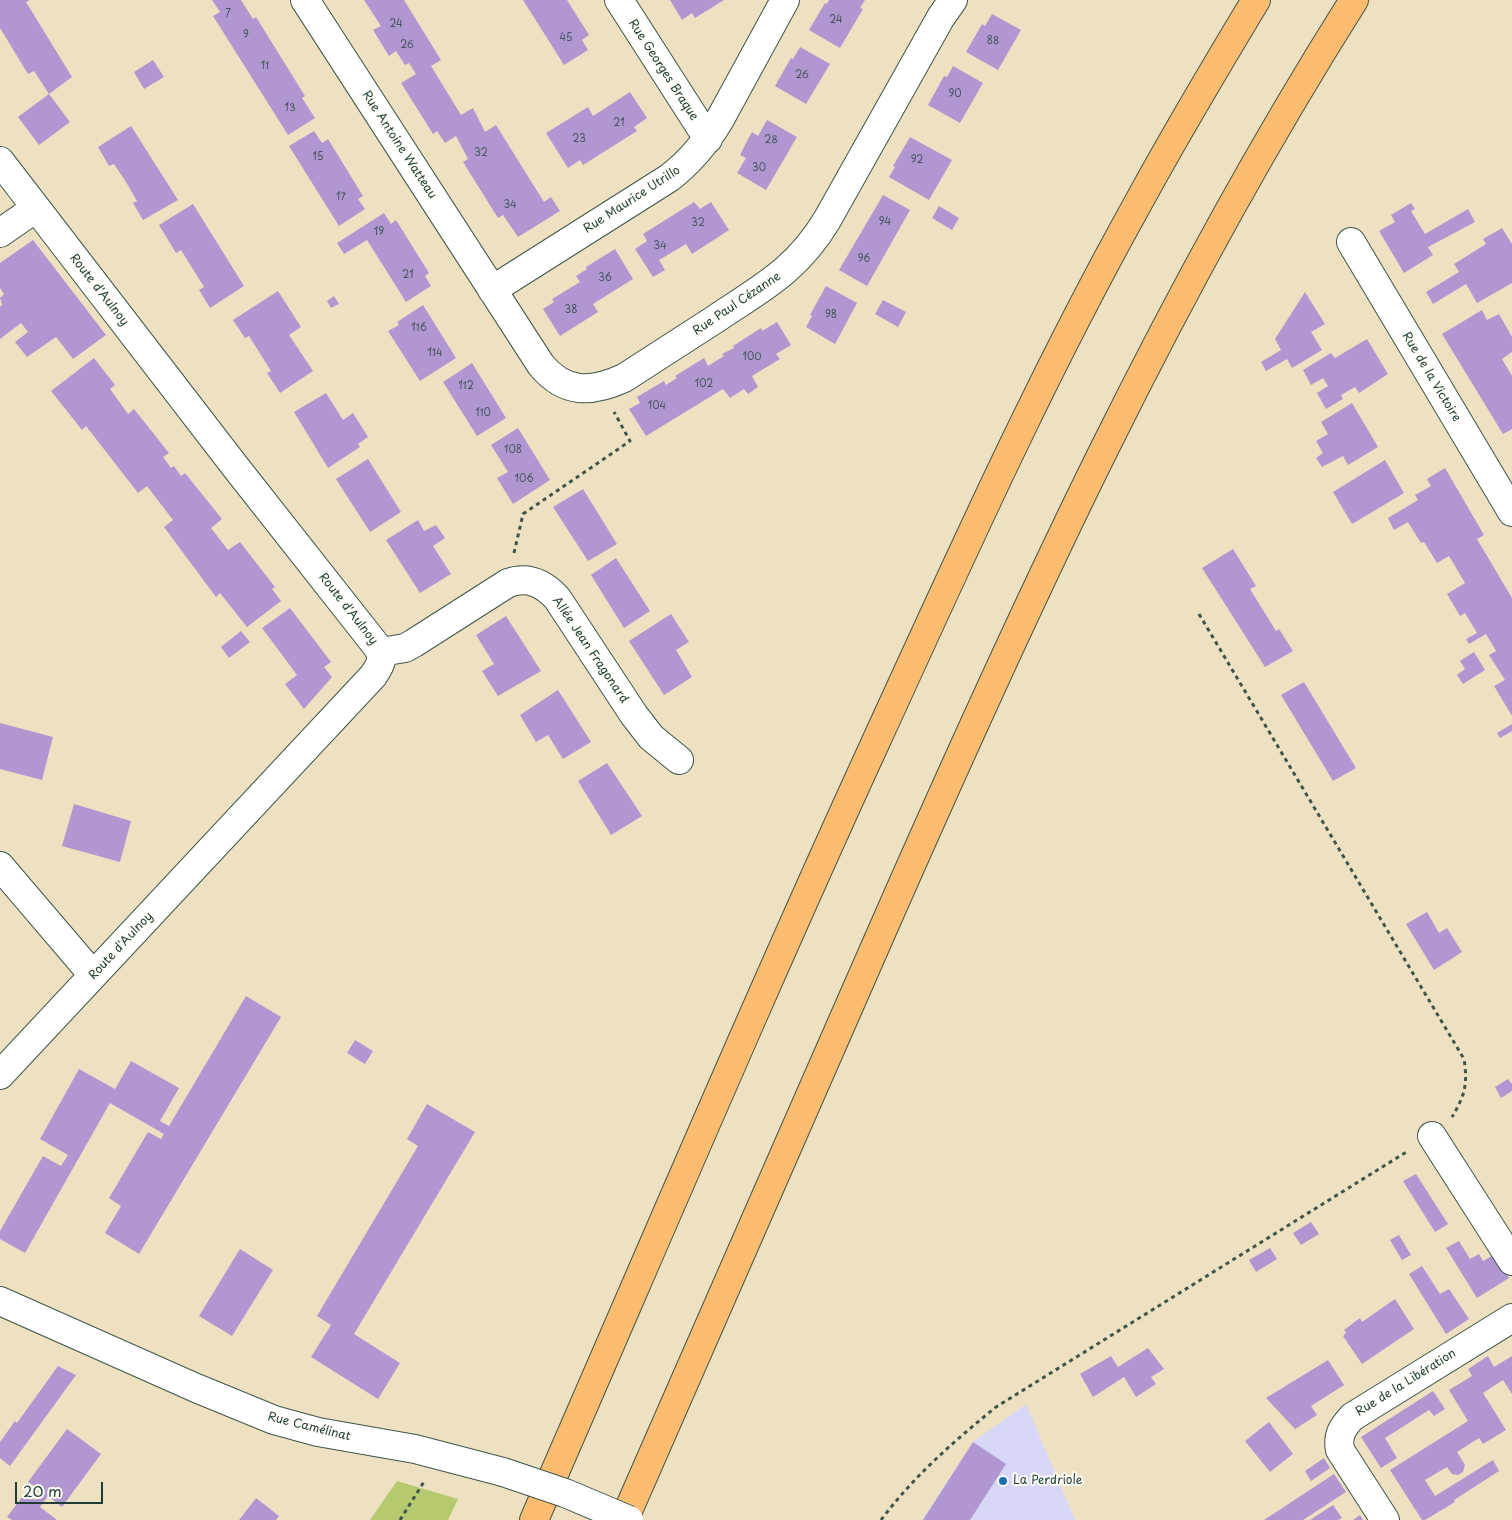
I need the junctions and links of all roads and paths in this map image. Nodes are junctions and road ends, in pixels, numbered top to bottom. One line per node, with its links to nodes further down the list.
1 (305, 0): 12 (street, Rue Antoine Watteau)
2 (619, 0): 7 (street, Rue Georges Braque)
3 (785, 0): 7 (street, Rue Maurice Utrillo)
4 (953, 0): 13 (street, Rue Paul Cézanne)
5 (1256, 0): 28 (highway)
6 (1354, 0): 29 (highway)
7 (708, 139): 12 (street, Rue Maurice Utrillo)
8 (0, 161): 9 (street, Route d'Aulnoy)
9 (36, 208): 10 (street); 17 (street, Route d'Aulnoy)
10 (0, 233)
11 (1351, 242): 14 (street, Rue de la Victoire)
12 (492, 290): 13 (street, Rue Paul Cézanne)
13 (600, 387): 15 (path)
14 (1512, 512)
15 (508, 583): 17 (street, Allée Jean Fragonard); 18 (street, Allée Jean Fragonard)
16 (1199, 614): 22 (path)
17 (382, 652): 20 (street, Route d'Aulnoy)
18 (679, 760)
19 (0, 866): 20 (street)
20 (94, 975): 21 (street, Route d'Aulnoy)
21 (0, 1075)
22 (1432, 1136): 23 (street); 31 (path)
23 (1512, 1261)
24 (0, 1301): 26 (street, Rue Camélinat)
25 (1512, 1318): 32 (street, Rue de la Libération)
26 (440, 1456): 27 (path); 30 (street, Rue Camélinat, bridge)
27 (400, 1520)
28 (534, 1520)
29 (624, 1520)
30 (629, 1520)
31 (881, 1520)
32 (1385, 1520)

